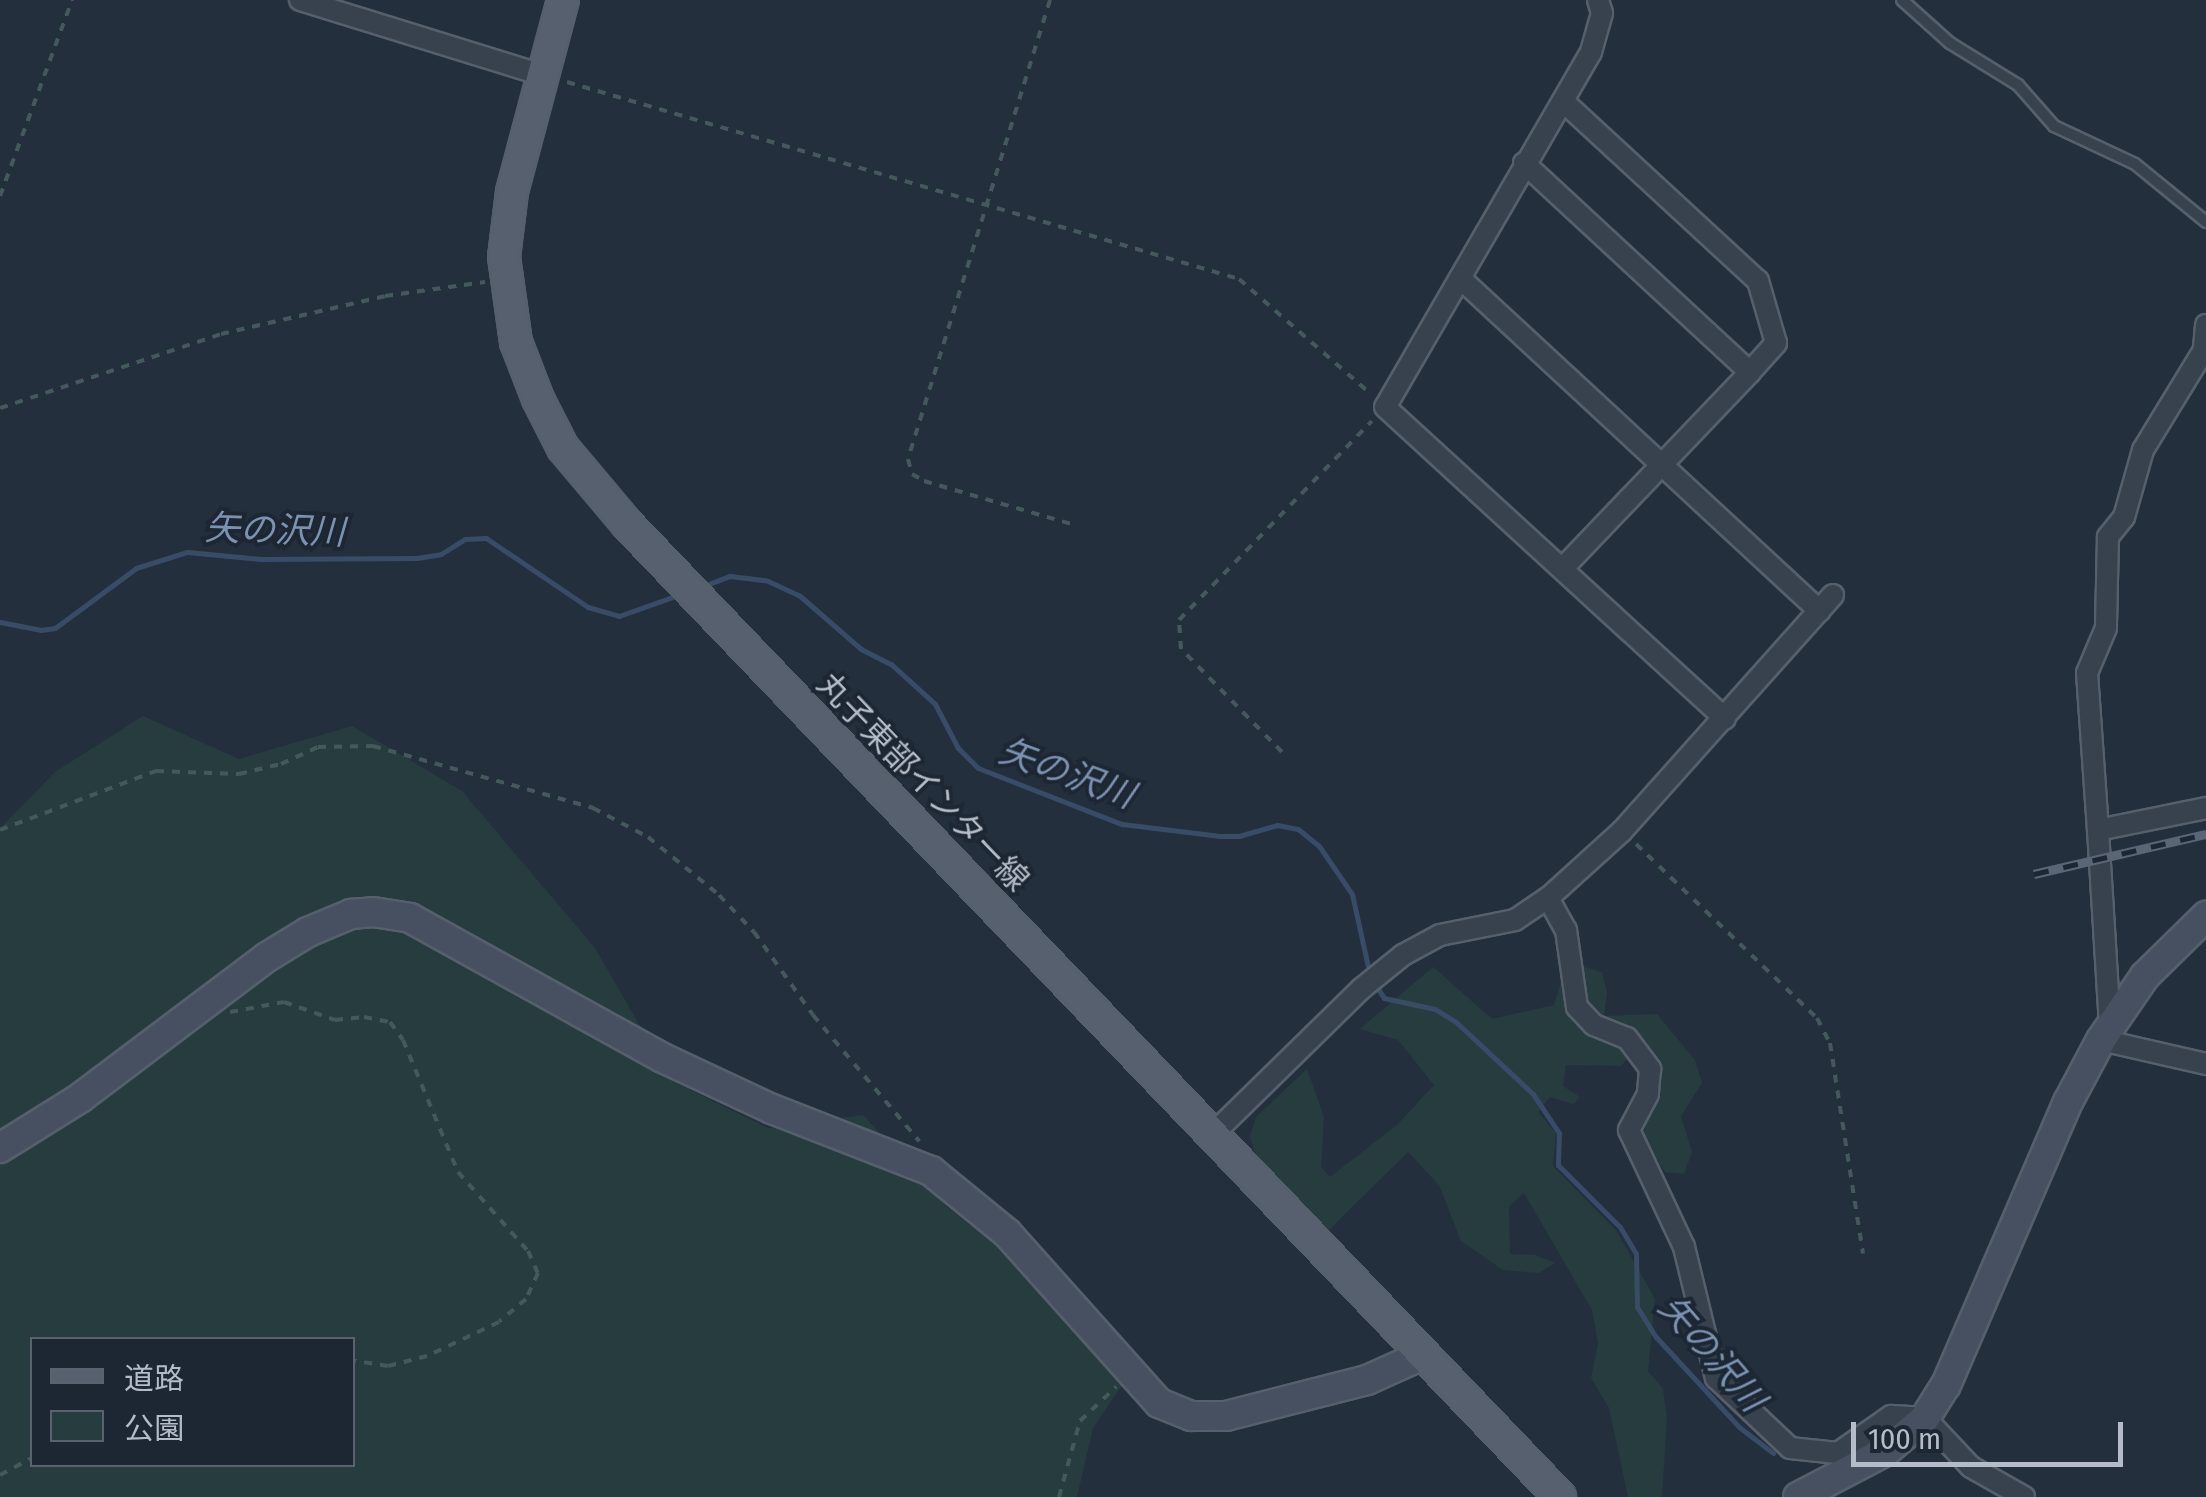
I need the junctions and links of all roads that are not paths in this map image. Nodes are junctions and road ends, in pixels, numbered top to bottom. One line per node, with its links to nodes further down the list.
1 (300, 0): 5 (street)
2 (562, 0): 5 (main road, 丸子東部インター線)
3 (1598, 0): 6 (street)
4 (1902, 0): 8 (lane)
5 (542, 75): 21 (main road, 丸子東部インター線)
6 (1563, 100): 7 (street); 11 (street)
7 (1524, 164): 9 (street); 11 (street)
8 (2206, 222)
9 (1460, 278): 12 (street); 13 (street)
10 (2206, 325): 16 (street)
11 (1750, 372): 12 (street)
12 (1662, 464): 13 (street); 14 (street)
13 (1563, 568): 14 (street)
14 (1725, 720): 17 (street)
15 (2206, 808): 16 (street)
16 (2098, 830): 19 (street)
17 (1548, 898): 21 (street); 24 (street)
18 (2206, 916): 19 (street)
19 (2106, 1033): 20 (street); 24 (street)
20 (2206, 1064)
21 (1213, 1134): 23 (main road, 丸子東部インター線)
22 (0, 1148): 23 (street)
23 (1423, 1355): 25 (main road, 丸子東部インター線)
24 (1925, 1418): 26 (street); 27 (street)
25 (1560, 1497)
26 (1798, 1497)
27 (2024, 1497)

